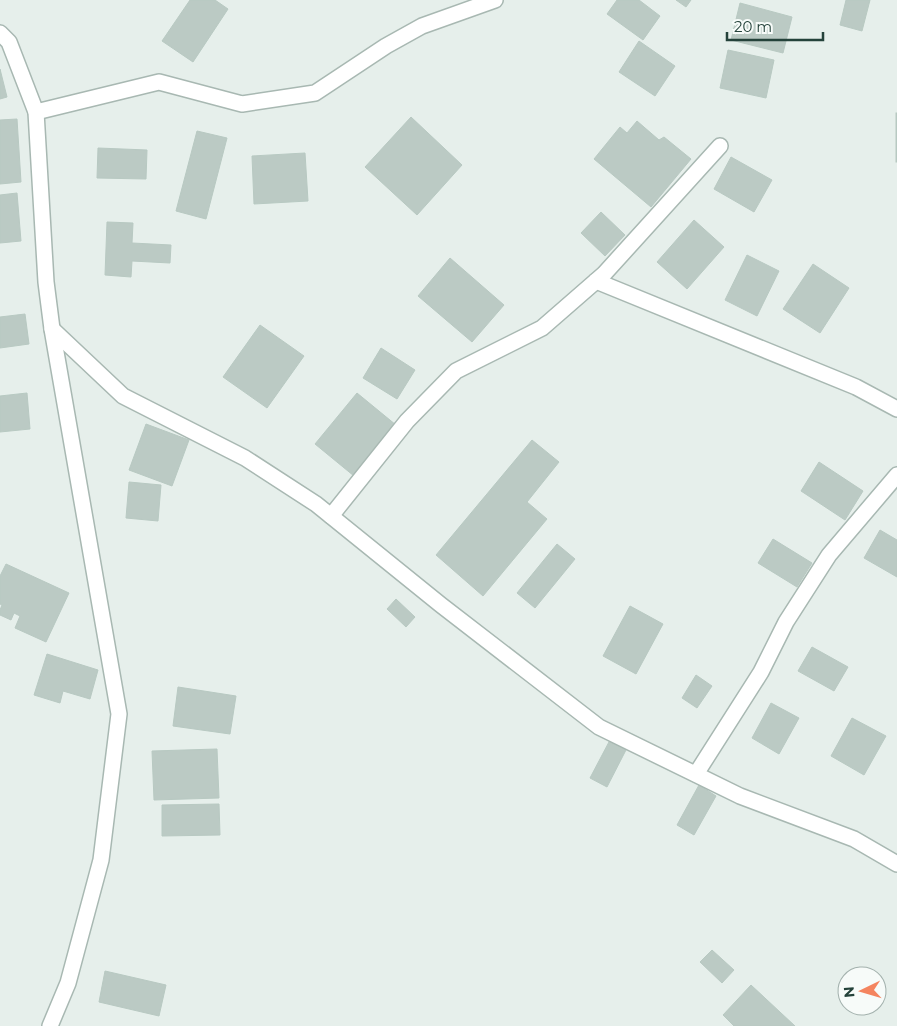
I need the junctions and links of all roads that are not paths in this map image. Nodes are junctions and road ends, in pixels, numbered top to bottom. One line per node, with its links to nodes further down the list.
1 (495, 0): 3 (street)
2 (0, 33): 3 (street)
3 (36, 112): 6 (street)
4 (720, 146): 5 (street)
5 (596, 281): 7 (street); 9 (street)
6 (52, 329): 9 (street); 12 (street)
7 (897, 409)
8 (897, 475): 10 (street)
9 (331, 516): 10 (street)
10 (696, 774): 11 (street)
11 (897, 864)
12 (50, 1026)

